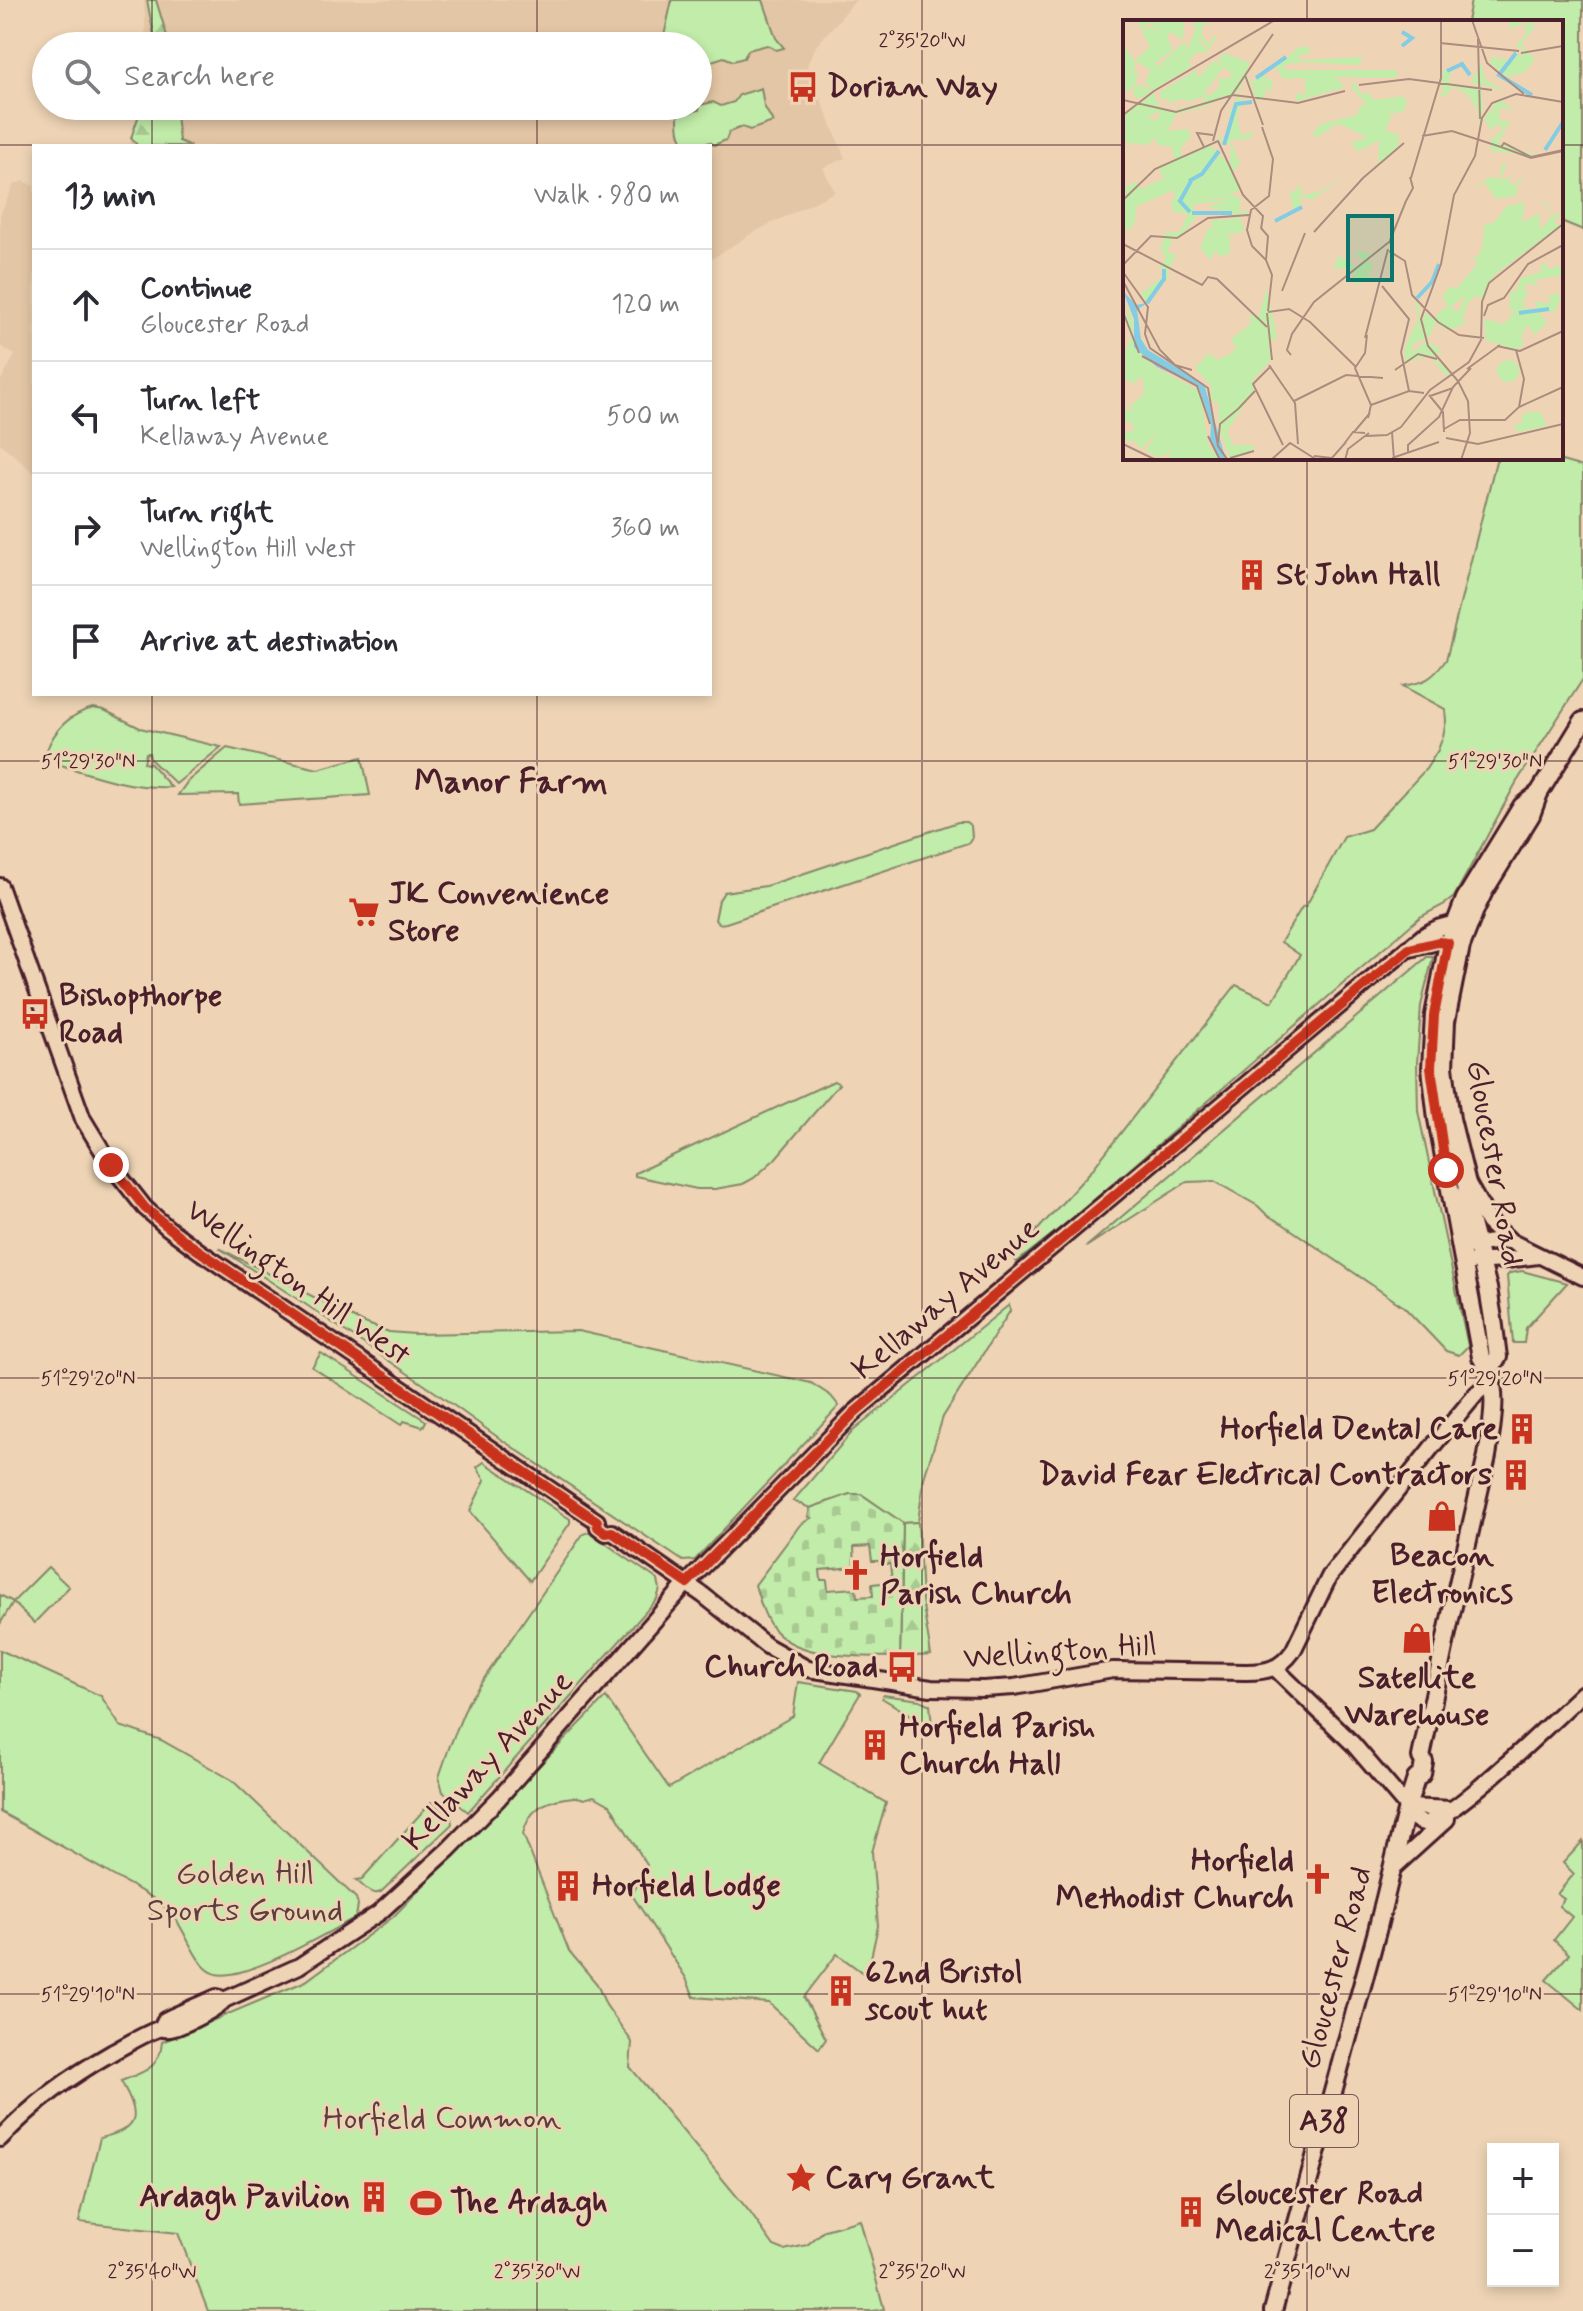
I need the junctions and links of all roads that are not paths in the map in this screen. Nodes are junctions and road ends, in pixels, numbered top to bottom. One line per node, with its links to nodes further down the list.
1 (1583, 721): 3 (main road, Gloucester Road / A38)
2 (0, 886): 13 (street, Wellington Hill West)
3 (1461, 924): 4 (main road, Gloucester Road / A38); 5 (street, Kellaway Avenue)
4 (1454, 944): 5 (street); 6 (main road, Gloucester Road / A38); 8 (main road, Gloucester Road / A38)
5 (1409, 949): 13 (street, Kellaway Avenue)
6 (1467, 1184): 7 (main road); 8 (main road, Gloucester Road / A38)
7 (1508, 1240): 8 (street); 9 (street)
8 (1467, 1251): 10 (main road, Gloucester Road / A38); 12 (main road, Gloucester Road / A38)
9 (1538, 1256): 10 (street); 11 (street)
10 (1482, 1261): 12 (main road, Gloucester Road / A38)
11 (1583, 1277)
12 (1491, 1375): 14 (street); 16 (main road, Gloucester Road / A38)
13 (687, 1583): 14 (street, Wellington Hill); 19 (street, Kellaway Avenue)
14 (1276, 1669): 16 (street)
15 (1583, 1693): 17 (street)
16 (1407, 1807): 17 (street); 18 (main road, Gloucester Road / A38)
17 (1454, 1809): 18 (street)
18 (1393, 1868): 20 (main road, Gloucester Road / A38)
19 (0, 2139)
20 (1273, 2311)

